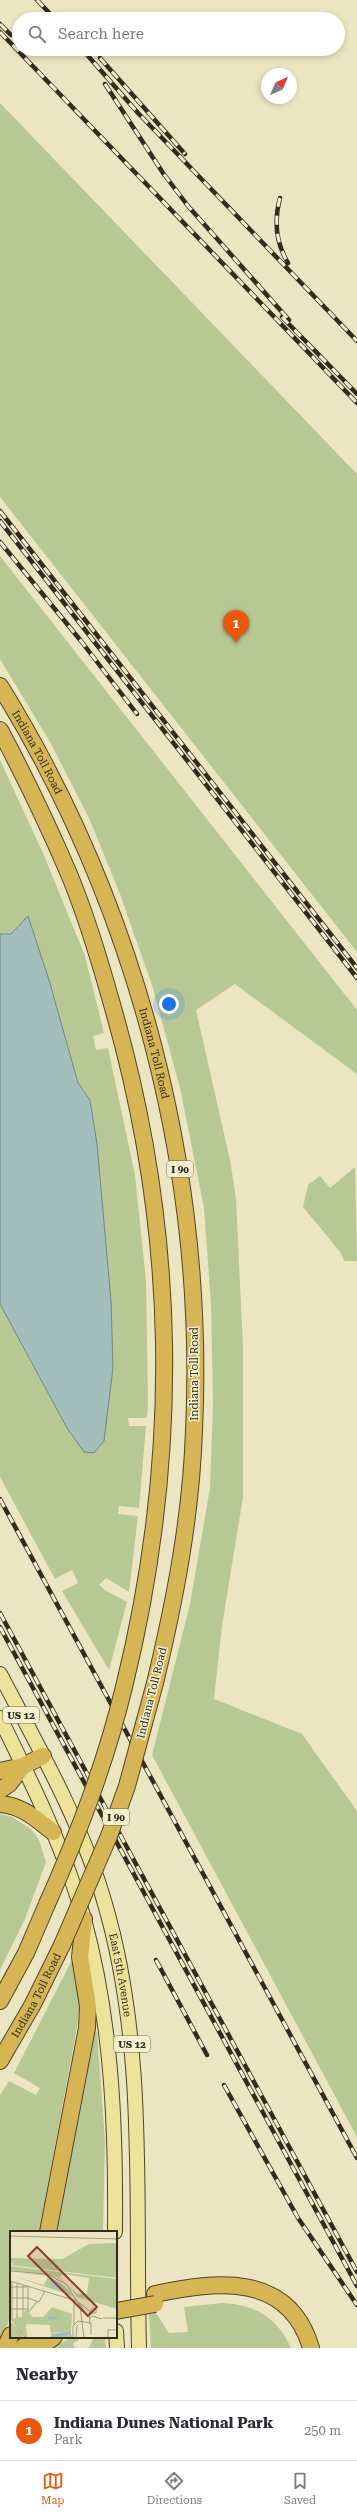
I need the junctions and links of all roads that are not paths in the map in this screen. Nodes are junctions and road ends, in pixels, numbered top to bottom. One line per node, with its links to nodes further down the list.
1 (0, 686): 13 (highway, Indiana Toll Road / I 90, bridge)
2 (0, 730): 12 (highway, Indiana Toll Road / I 90, bridge)
3 (0, 1674): 5 (main road, East 5th Avenue / US 12)
4 (0, 1718): 6 (main road, East 5th Avenue / US 12)
5 (43, 1756): 6 (highway); 27 (main road, East 5th Avenue / US 12)
6 (23, 1766): 7 (highway); 8 (highway); 10 (main road, East 5th Avenue / US 12)
7 (0, 1771)
8 (0, 1790)
9 (0, 1804): 10 (highway)
10 (53, 1832): 11 (main road, East 5th Avenue / US 12)
11 (84, 1919): 14 (highway); 15 (main road, East 5th Avenue / US 12)
12 (0, 2001)
13 (0, 2062)
14 (48, 2231)
15 (116, 2231)
16 (155, 2299): 17 (highway); 18 (highway, bridge); 28 (highway); 29 (highway)
17 (117, 2302)
18 (117, 2311)
19 (10, 2337): 23 (highway)
20 (36, 2338): 24 (highway)
21 (53, 2338): 25 (highway)
22 (117, 2338): 26 (main road)
23 (4, 2348)
24 (22, 2348)
25 (38, 2348)
26 (118, 2348)
27 (139, 2348)
28 (300, 2348)
29 (310, 2348)

